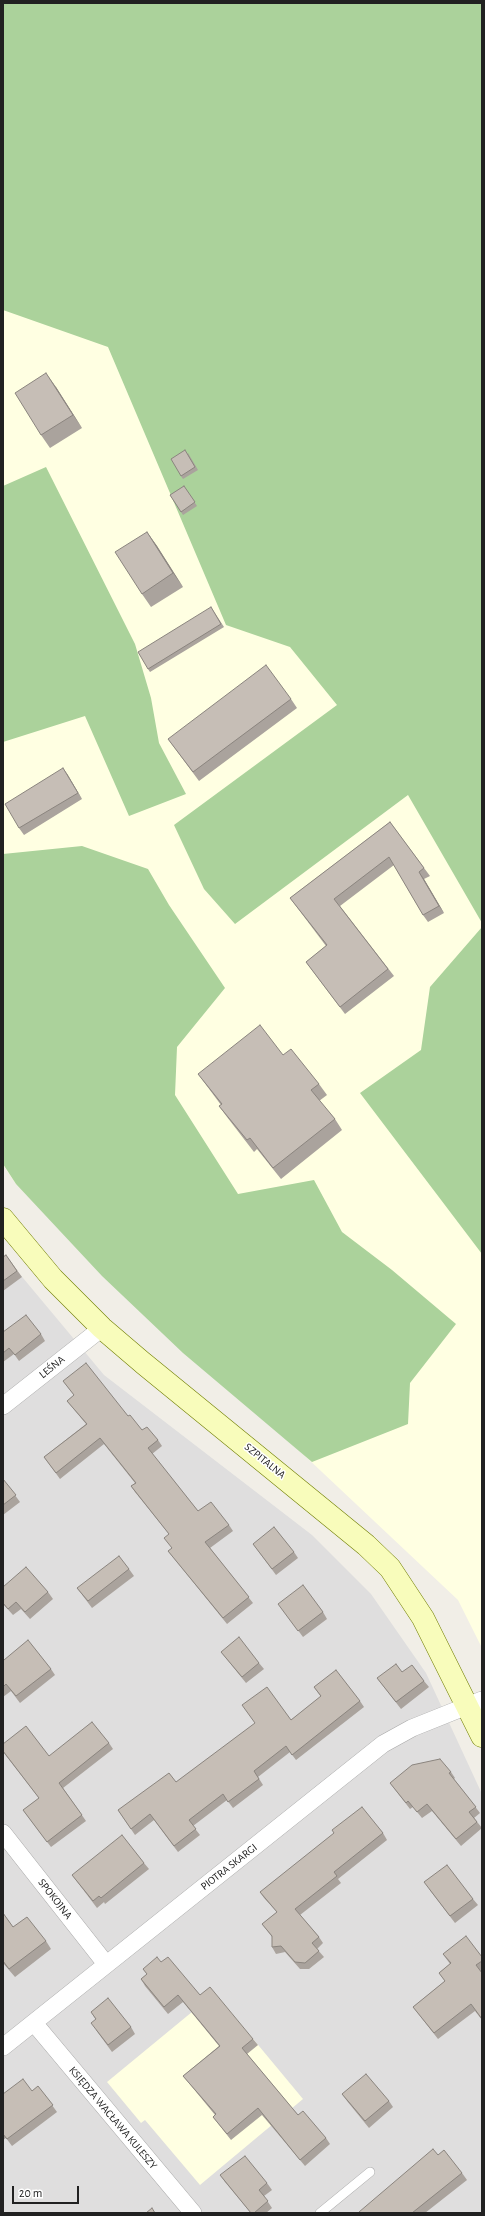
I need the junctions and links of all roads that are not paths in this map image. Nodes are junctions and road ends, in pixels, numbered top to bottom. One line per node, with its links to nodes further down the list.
1 (3, 1220): 2 (street, SZPITALNA)
2 (102, 1328): 3 (street, LEŚNA); 4 (street, SZPITALNA)
3 (3, 1406)
4 (475, 1703): 5 (street, SZPITALNA); 7 (street, PIOTRA SKARGI)
5 (482, 1736)
6 (3, 1833): 7 (street, SPOKOJNA)
7 (106, 1964): 8 (street, PIOTRA SKARGI)
8 (34, 2023): 9 (street, PIOTRA SKARGI); 11 (street, KSIĘDZA WACŁAWA KULESZY)
9 (3, 2047)
10 (370, 2172): 12 (lane)
11 (193, 2213)
12 (320, 2213)

